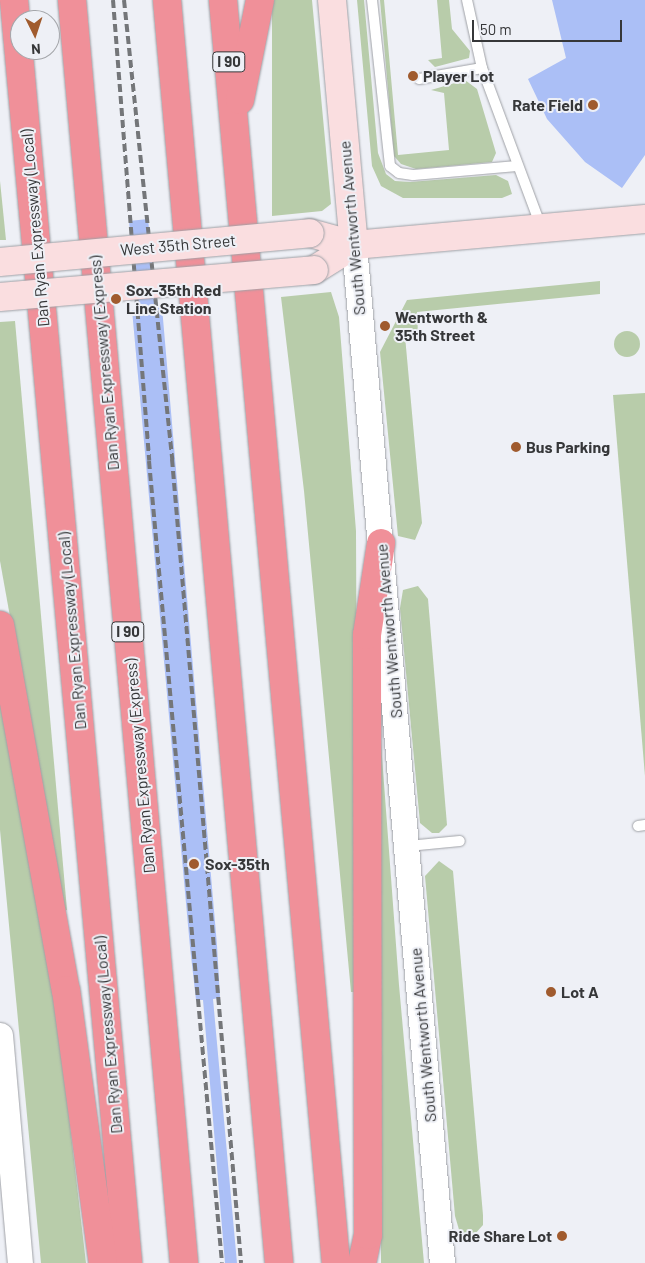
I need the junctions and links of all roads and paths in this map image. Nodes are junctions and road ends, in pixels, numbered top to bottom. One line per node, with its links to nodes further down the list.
1 (0, 0): 13 (highway)
2 (14, 0): 13 (highway, Dan Ryan Expressway (Local))
3 (72, 0): 28 (highway, Dan Ryan Expressway (Express) / I 90)
4 (167, 0): 29 (highway)
5 (223, 0): 12 (highway, I 90)
6 (260, 0): 12 (highway)
7 (332, 0): 17 (main road, South Wentworth Avenue)
8 (372, 0): 14 (lane)
9 (467, 0): 10 (lane)
10 (482, 68): 11 (lane); 14 (lane)
11 (419, 79)
12 (234, 124): 30 (highway, I 90)
13 (26, 130): 27 (highway, Dan Ryan Expressway (Local))
14 (515, 166): 16 (lane)
15 (645, 220): 16 (main road, West 35th Street)
16 (542, 229): 17 (main road, West 35th Street)
17 (354, 245): 18 (main road, West 35th Street, bridge); 19 (main road, West 35th Street, bridge); 20 (street, South Wentworth Avenue)
18 (0, 262)
19 (0, 297)
20 (381, 543): 23 (street, South Wentworth Avenue); 31 (highway)
21 (0, 625): 26 (highway)
22 (460, 842): 23 (lane)
23 (408, 846): 32 (street, South Wentworth Avenue)
24 (0, 1035): 25 (street)
25 (20, 1263)
26 (103, 1263)
27 (128, 1263)
28 (184, 1263)
29 (279, 1263)
30 (336, 1263)
31 (362, 1263)
32 (442, 1263)

